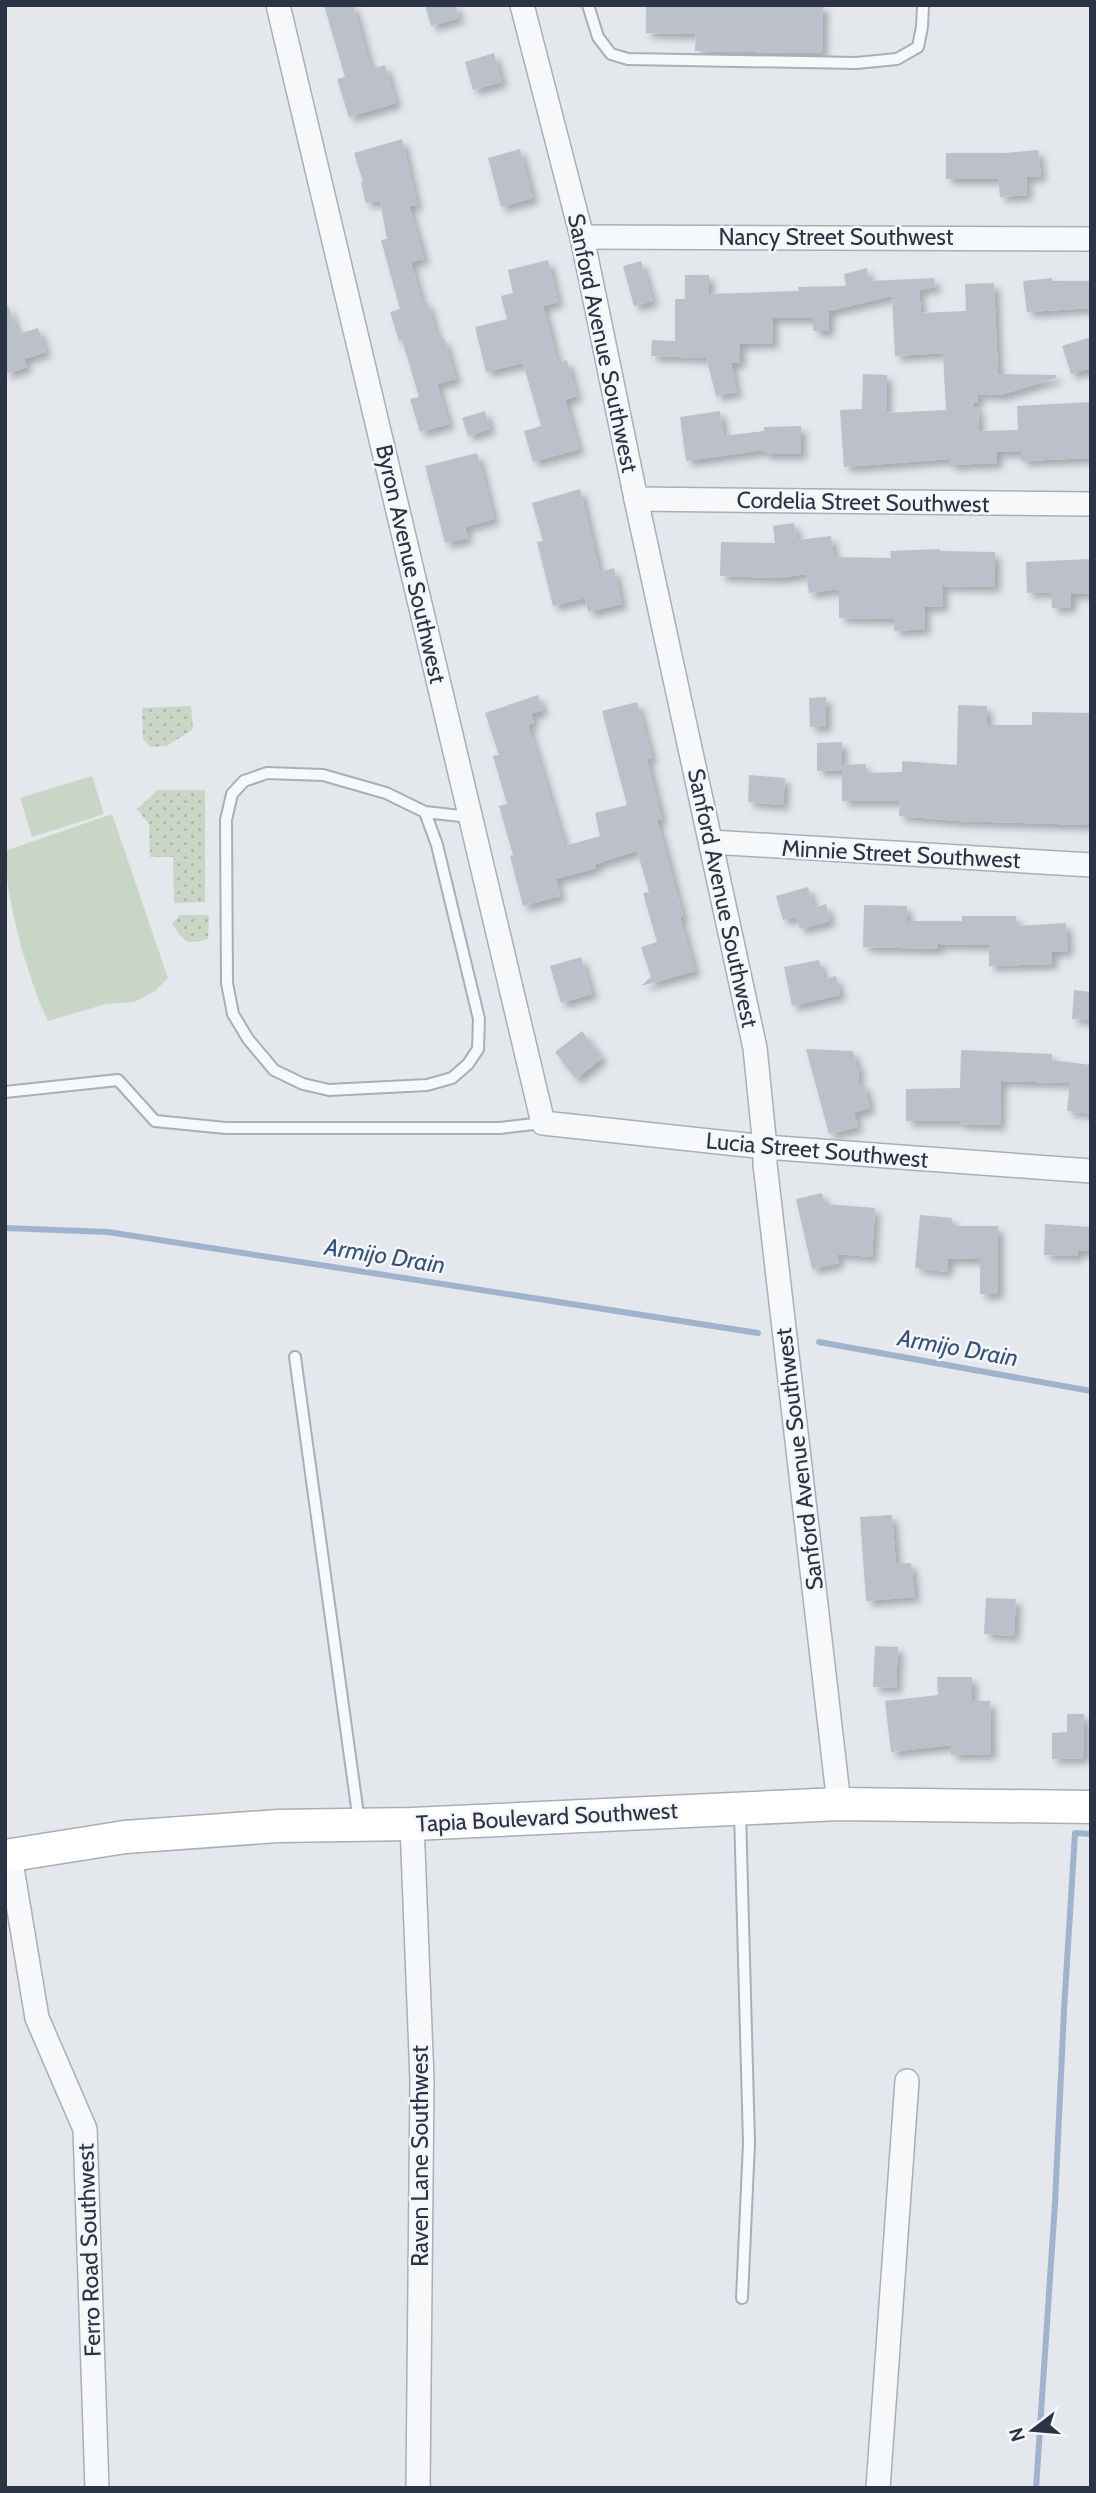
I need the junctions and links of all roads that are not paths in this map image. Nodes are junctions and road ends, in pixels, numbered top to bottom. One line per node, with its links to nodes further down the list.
1 (278, 5): 10 (street, Byron Avenue Southwest)
2 (522, 5): 5 (street, Sanford Avenue Southwest)
3 (588, 5): 4 (lane)
4 (923, 5)
5 (582, 237): 6 (street, Nancy Street Southwest); 7 (street, Sanford Avenue Southwest)
6 (1091, 239)
7 (636, 499): 8 (street, Cordelia Street Southwest); 11 (street, Sanford Avenue Southwest)
8 (1091, 504)
9 (425, 812): 9 (lane); 10 (lane)
10 (470, 817): 14 (street, Byron Avenue Southwest)
11 (711, 842): 12 (street, Minnie Street Southwest); 15 (street, Sanford Avenue Southwest)
12 (1091, 865)
13 (5, 1092): 14 (lane)
14 (543, 1123): 15 (street, Lucia Street Southwest)
15 (765, 1147): 16 (street, Lucia Street Southwest); 18 (street, Sanford Avenue Southwest)
16 (1091, 1171)
17 (295, 1357): 22 (lane)
18 (839, 1804): 19 (street, Tapia Boulevard Southwest); 20 (street, Tapia Boulevard Southwest)
19 (1091, 1807)
20 (740, 1809): 21 (street, Tapia Boulevard Southwest); 25 (lane)
21 (412, 1824): 22 (street, Tapia Boulevard Southwest); 27 (street, Raven Lane Southwest)
22 (360, 1825): 23 (street, Tapia Boulevard Southwest)
23 (7, 1856): 26 (street, Ferro Road Southwest)
24 (907, 2081): 28 (street)
25 (742, 2298)
26 (97, 2488)
27 (418, 2488)
28 (878, 2488)

